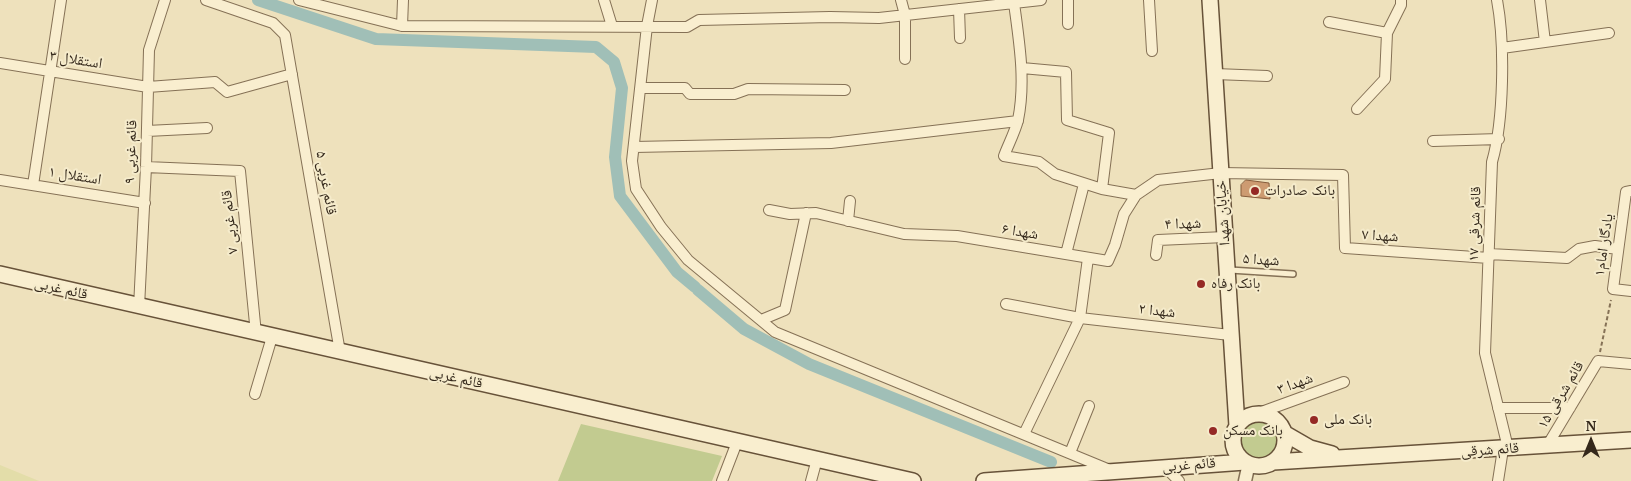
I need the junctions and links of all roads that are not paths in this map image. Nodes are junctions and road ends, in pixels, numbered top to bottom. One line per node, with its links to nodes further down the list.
1 (61, 0): 34 (street)
2 (165, 0): 38 (street, قائم غربی ۹)
3 (206, 0): 35 (street, قائم غربی ۵)
4 (299, 0): 16 (street)
5 (403, 0): 22 (street)
6 (604, 0): 23 (street)
7 (652, 0): 24 (street)
8 (901, 0): 19 (street)
9 (1041, 0): 17 (street)
10 (1068, 0): 21 (street)
11 (1149, 0): 30 (street)
12 (1210, 0): 36 (main road, خیابان شهدا)
13 (1401, 0): 25 (street)
14 (1498, 0): 29 (street, قائم شرقی ۱۷)
15 (1540, 0): 28 (street)
16 (319, 2): 22 (street)
17 (1014, 3): 18 (street); 33 (street)
18 (959, 9): 19 (street); 27 (street)
19 (906, 15): 24 (street); 31 (street)
20 (1329, 22): 25 (street)
21 (1068, 24)
22 (402, 26): 23 (street)
23 (612, 26): 24 (street)
24 (647, 26): 39 (street)
25 (1387, 34): 41 (street)
26 (1609, 34): 28 (street)
27 (960, 38)
28 (1545, 42): 29 (street)
29 (1502, 48): 45 (street, قائم شرقی ۱۷)
30 (1152, 51)
31 (905, 59)
32 (0, 63): 34 (street, استقلال ۳)
33 (1022, 68): 42 (street); 53 (street)
34 (50, 71): 38 (street, استقلال ۳); 52 (street)
35 (292, 74): 38 (street, استقلال ۳); 78 (street, قائم غربی ۵)
36 (1215, 74): 37 (street); 49 (main road, خیابان شهدا)
37 (1266, 76)
38 (148, 86): 44 (street, قائم غربی ۹)
39 (641, 88): 40 (street); 47 (street)
40 (845, 90)
41 (1357, 109)
42 (1018, 121): 47 (street); 51 (street)
43 (207, 128): 44 (street)
44 (147, 131): 48 (street, قائم غربی ۹)
45 (1498, 139): 46 (street); 65 (street, قائم شرقی ۱۷)
46 (1433, 141)
47 (634, 147): 74 (street)
48 (146, 167): 57 (street, قائم غربی ۹); 75 (street, قائم غربی ۷)
49 (1221, 173): 55 (street, شهدا ۶); 61 (main road, خیابان شهدا); 65 (street, شهدا ۷)
50 (0, 180): 52 (street, استقلال ۱)
51 (1084, 184): 53 (street); 63 (street)
52 (33, 185): 57 (street, استقلال ۱)
53 (1102, 190): 55 (street)
54 (1631, 192): 62 (street, یادگار امام۱)
55 (1136, 195): 66 (street, شهدا ۶)
56 (850, 201): 60 (street)
57 (144, 202): 72 (street, قائم غربی ۹)
58 (768, 210): 59 (street, شهدا ۶)
59 (806, 213): 60 (street, شهدا ۶); 74 (street)
60 (848, 221): 63 (street, شهدا ۶)
61 (1225, 237): 64 (street, شهدا ۴); 67 (main road, خیابان شهدا)
62 (1618, 249): 65 (street); 70 (street, یادگار امام۱)
63 (1066, 254): 66 (street, شهدا ۶)
64 (1156, 255)
65 (1489, 256): 83 (street, قائم شرقی ۱۷)
66 (1088, 258): 73 (street)
67 (1227, 270): 69 (lane, شهدا ۵); 76 (main road, خیابان شهدا)
68 (0, 274): 72 (main road, قائم غربی)
69 (1293, 274)
70 (1631, 291)
71 (1006, 304): 73 (street, شهدا ۲)
72 (139, 307): 75 (main road, قائم غربی)
73 (1080, 318): 76 (street, شهدا ۲); 88 (street)
74 (761, 320): 88 (street)
75 (256, 334): 77 (main road, قائم غربی)
76 (1230, 334): 86 (main road, خیابان شهدا)
77 (272, 337): 78 (main road, قائم غربی); 81 (street)
78 (340, 352): 90 (main road, قائم غربی)
79 (1631, 364): 84 (street, قائم شرقی ۱۵)
80 (1344, 382): 85 (street, شهدا ۳)
81 (255, 394)
82 (1089, 406): 93 (street)
83 (1498, 408): 84 (street); 92 (street, قائم شرقی ۱۷)
84 (1570, 408): 91 (street, قائم شرقی ۱۵)
85 (1256, 414): 86 (main road); 87 (main road)
86 (1237, 426): 96 (main road)
87 (1284, 433): 94 (main road); 97 (main road)
88 (1024, 434): 93 (street)
89 (1631, 440): 91 (main road, قائم شرقی)
90 (737, 442): 95 (main road, قائم غربی); 103 (street)
91 (1547, 446): 92 (main road, قائم شرقی)
92 (1505, 449): 94 (main road, قائم شرقی); 109 (street)
93 (1070, 453): 99 (street)
94 (1348, 458): 97 (main road, قائم شرقی)
95 (816, 459): 101 (main road, قائم غربی); 104 (street)
96 (1247, 462): 97 (main road); 98 (main road, قائم غربی); 108 (street)
97 (1273, 462)
98 (1165, 467): 99 (main road, قائم غربی); 107 (street)
99 (1113, 471): 100 (main road, قائم غربی)
100 (1090, 477): 102 (main road, قائم غربی)
101 (892, 479): 105 (main road, قائم غربی)
102 (1018, 480): 106 (main road, قائم غربی)
103 (722, 481)
104 (811, 481)
105 (913, 481)
106 (984, 481)
107 (1179, 481)
108 (1245, 481)
109 (1498, 481)

